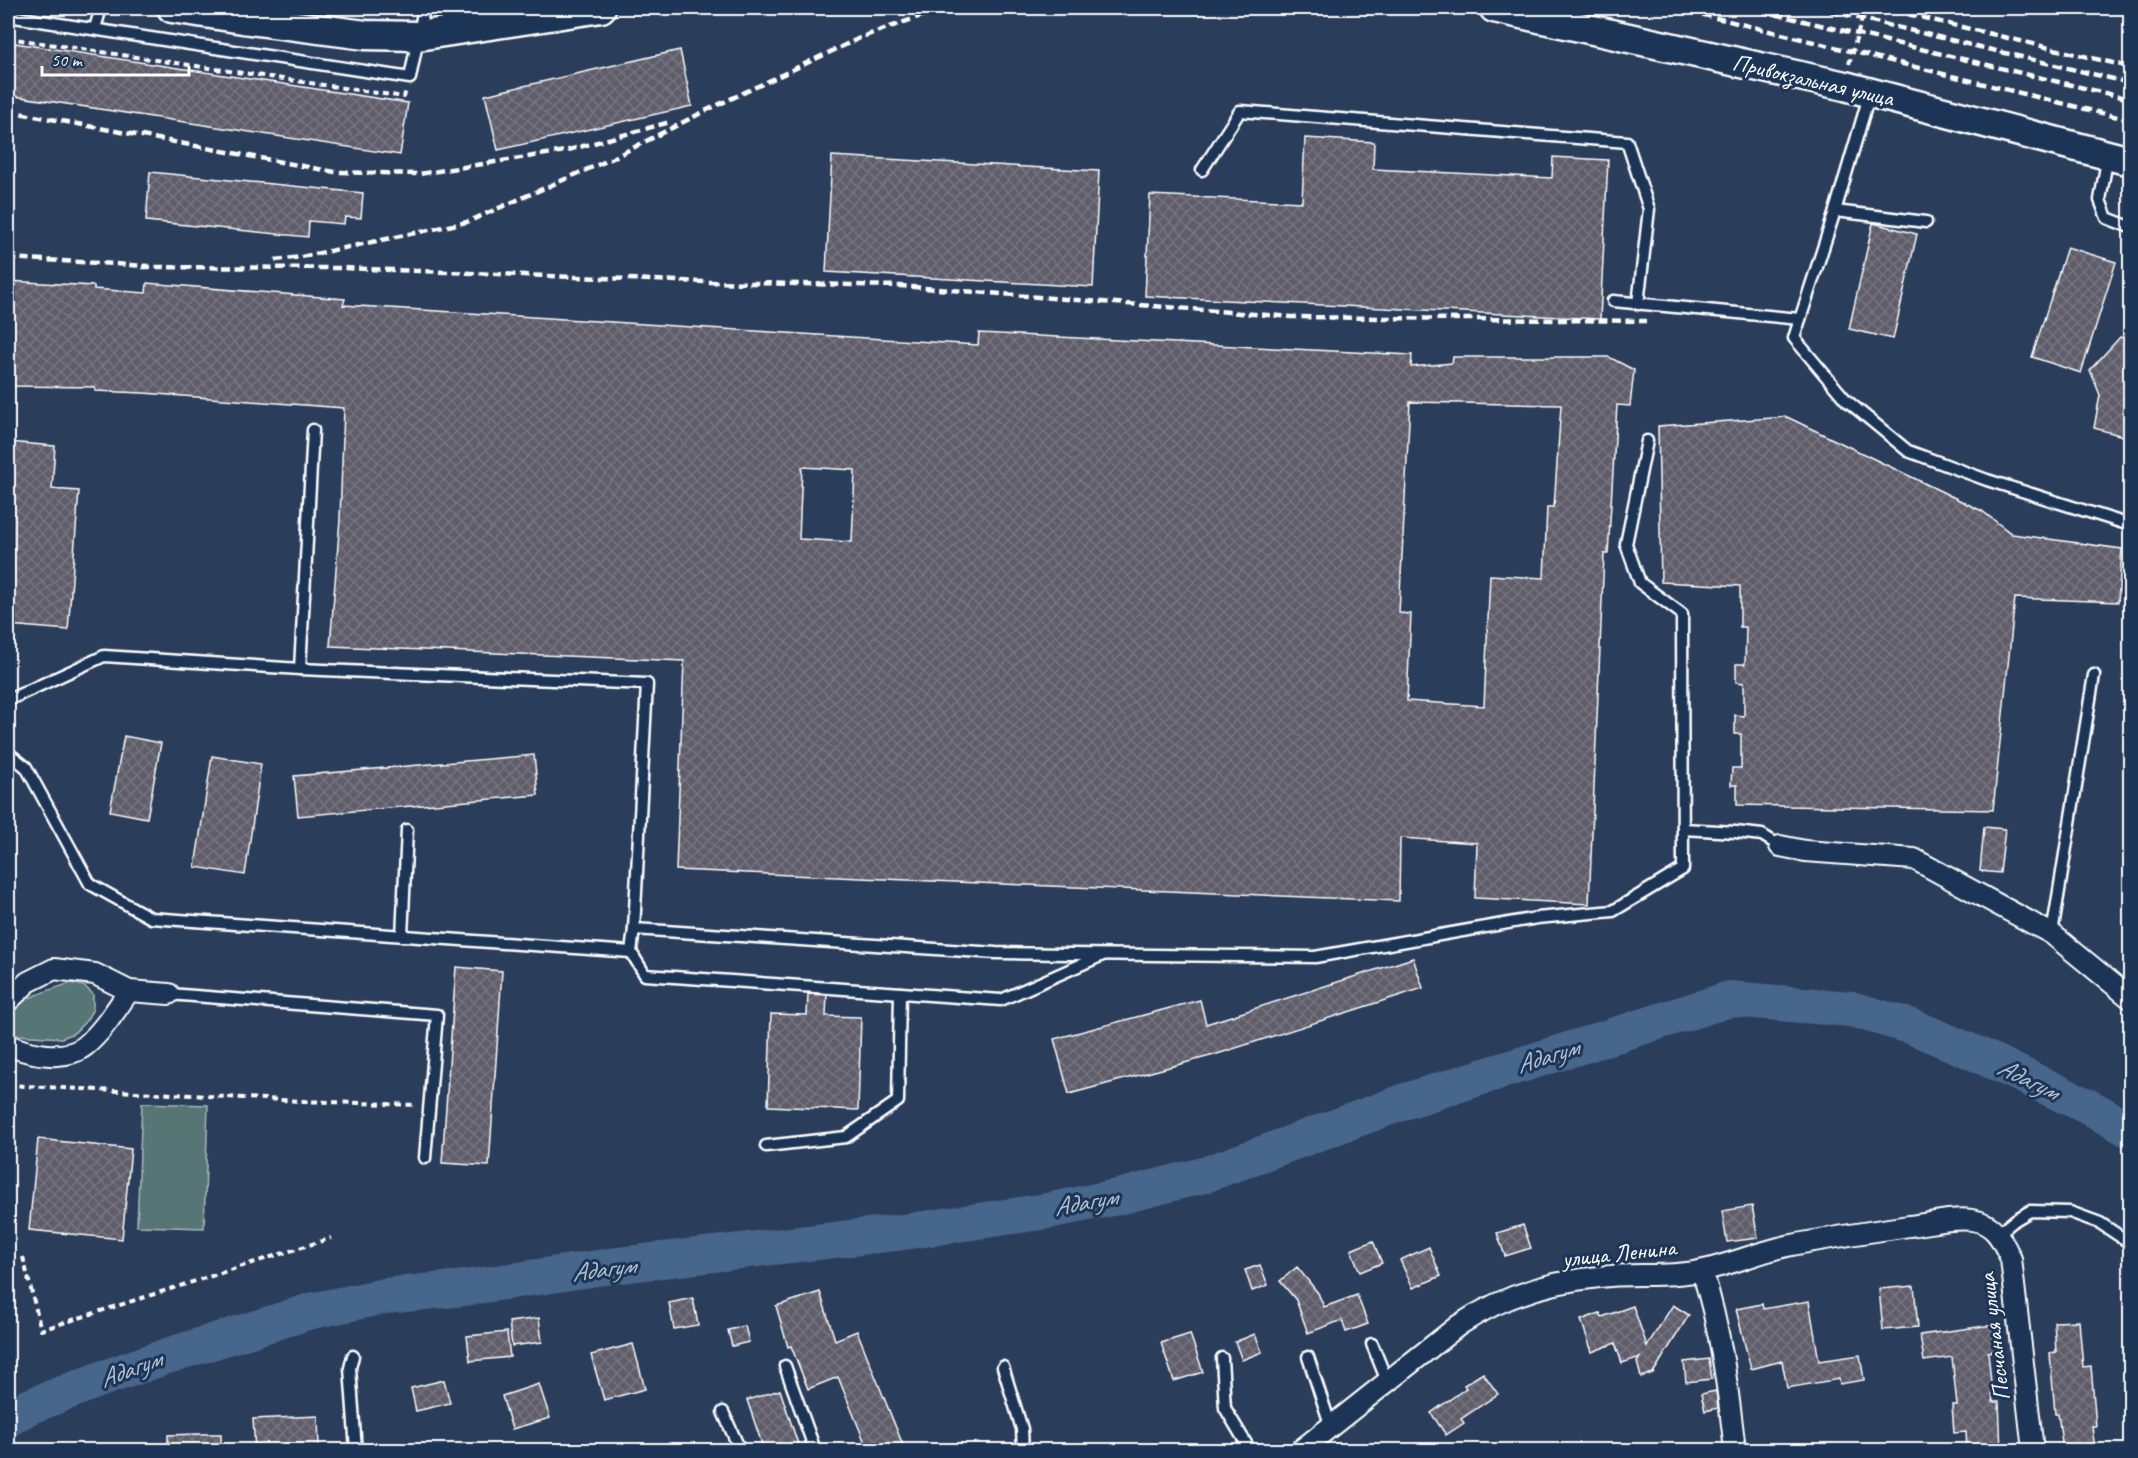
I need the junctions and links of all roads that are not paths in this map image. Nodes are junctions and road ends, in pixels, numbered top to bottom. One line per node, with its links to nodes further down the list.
1 (101, 8): 7 (lane)
2 (172, 8): 8 (main road)
3 (424, 8): 8 (lane)
4 (601, 8): 8 (main road)
5 (1494, 8): 9 (main road, Привокзальная улица)
6 (8, 16): 7 (lane)
7 (95, 28): 8 (lane)
8 (418, 36)
9 (1857, 89): 10 (main road, Привокзальная улица); 12 (lane)
10 (2119, 158): 14 (lane)
11 (1202, 170): 16 (lane)
12 (1835, 211): 13 (lane); 17 (lane)
13 (1926, 222)
14 (2130, 227)
15 (1613, 301): 16 (lane)
16 (1638, 304): 17 (lane)
17 (1800, 319): 20 (lane)
18 (313, 430): 21 (lane)
19 (1647, 441): 25 (lane)
20 (2130, 525)
21 (300, 669): 23 (lane); 28 (lane)
22 (2094, 675): 29 (lane)
23 (8, 700)
24 (8, 753): 30 (lane)
25 (1683, 829): 27 (lane); 32 (lane)
26 (407, 830): 30 (lane)
27 (1780, 846): 29 (street)
28 (634, 929): 31 (lane); 32 (lane)
29 (2052, 934): 36 (street)
30 (402, 936): 31 (lane)
31 (631, 952): 34 (lane)
32 (1106, 954): 34 (lane)
33 (129, 991): 35 (street); 37 (street); 38 (street)
34 (900, 993): 39 (lane)
35 (169, 994): 40 (lane)
36 (2130, 998)
37 (8, 1001)
38 (8, 1045)
39 (766, 1146)
40 (426, 1158)
41 (1994, 1229): 42 (lane); 43 (street, улица Ленина); 60 (street, Песчаная улица)
42 (2130, 1243)
43 (1702, 1271): 50 (street, улица Ленина); 59 (street)
44 (1372, 1344): 50 (lane)
45 (353, 1356): 53 (lane)
46 (1308, 1357): 52 (lane)
47 (1222, 1358): 57 (lane)
48 (785, 1366): 55 (lane)
49 (1003, 1367): 56 (lane)
50 (1387, 1381): 52 (street, улица Ленина)
51 (723, 1412): 54 (lane)
52 (1331, 1426): 58 (street, улица Ленина)
53 (356, 1450)
54 (740, 1450)
55 (815, 1450)
56 (1023, 1450)
57 (1250, 1450)
58 (1301, 1450)
59 (1736, 1450)
60 (2033, 1450)

